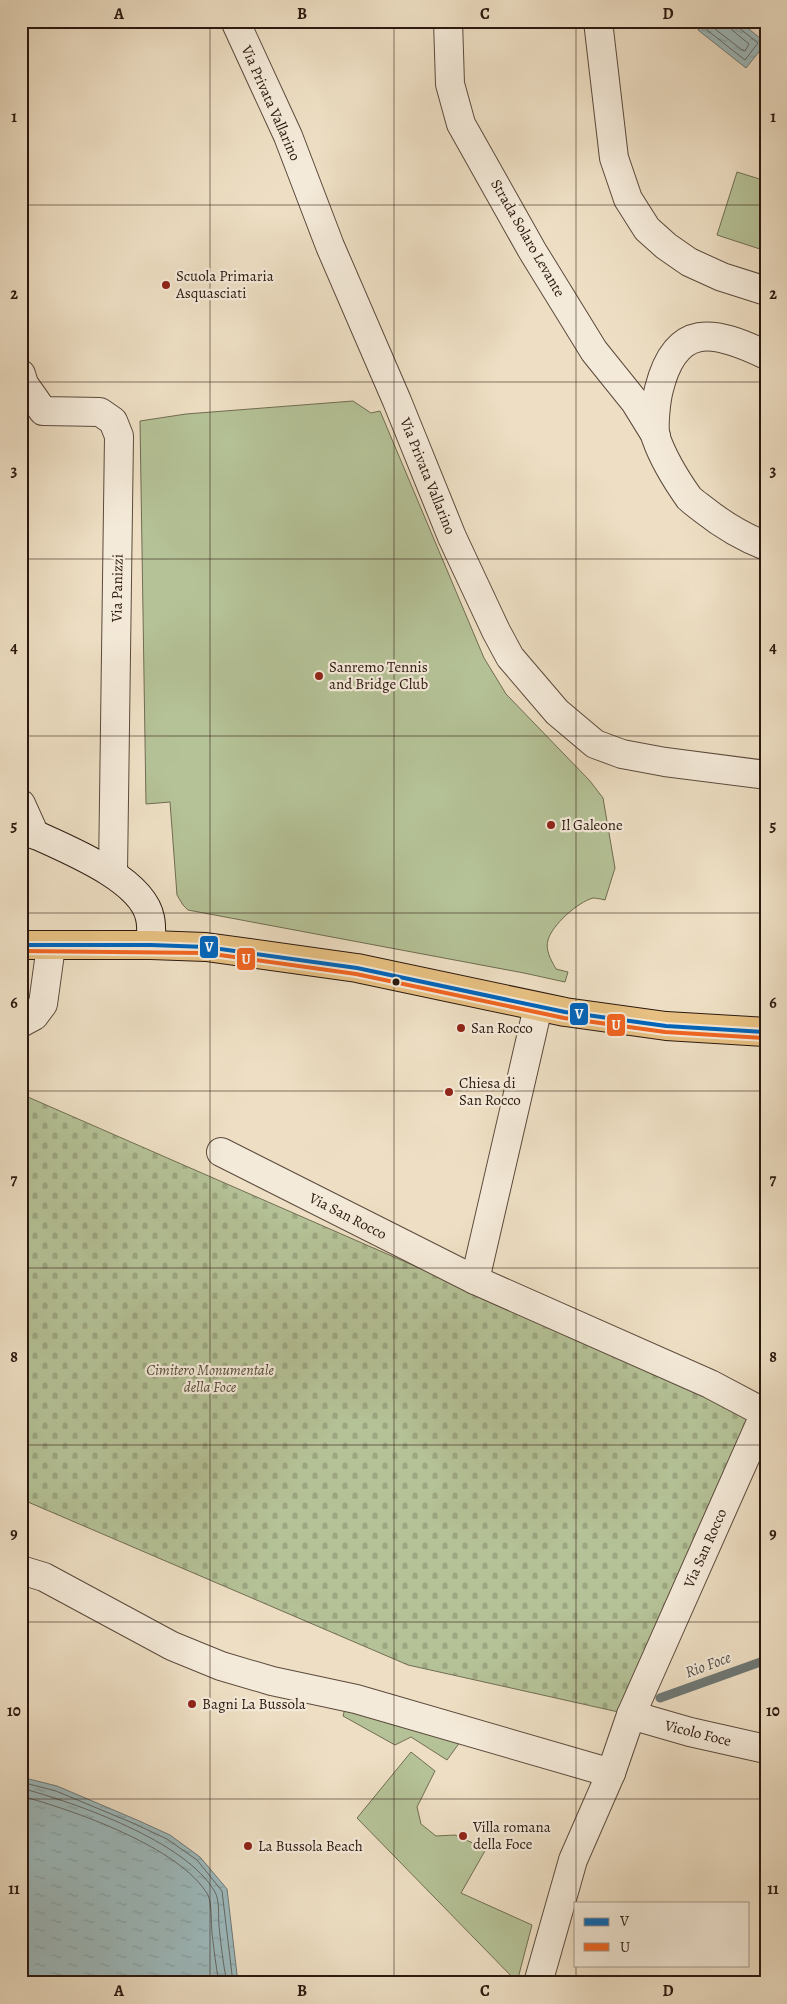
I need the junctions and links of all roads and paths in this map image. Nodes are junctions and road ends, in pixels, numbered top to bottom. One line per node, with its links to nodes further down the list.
1 (235, 21): 9 (street, Via Privata Vallarino)
2 (448, 21): 7 (street, Strada Solaro Levante)
3 (598, 21): 4 (street)
4 (766, 291)
5 (766, 355): 7 (street, Strada Solaro Levante)
6 (21, 374): 12 (street, Via Panizzi)
7 (656, 436): 8 (street, Strada Solaro Levante)
8 (766, 546)
9 (766, 775)
10 (21, 804): 11 (street)
11 (28, 831): 12 (street)
12 (113, 872): 14 (street)
13 (21, 945): 15 (main road)
14 (151, 945): 15 (main road); 16 (main road)
15 (51, 946): 17 (street)
16 (538, 1007): 18 (main road); 20 (street)
17 (21, 1023)
18 (766, 1032)
19 (221, 1152): 20 (street, Via San Rocco)
20 (475, 1280): 22 (street, Via San Rocco)
21 (21, 1570): 24 (street)
22 (631, 1715): 23 (street, Vicolo Foce); 24 (street, Via San Rocco)
23 (766, 1749)
24 (611, 1773): 25 (street, Via San Rocco)
25 (538, 1983)

